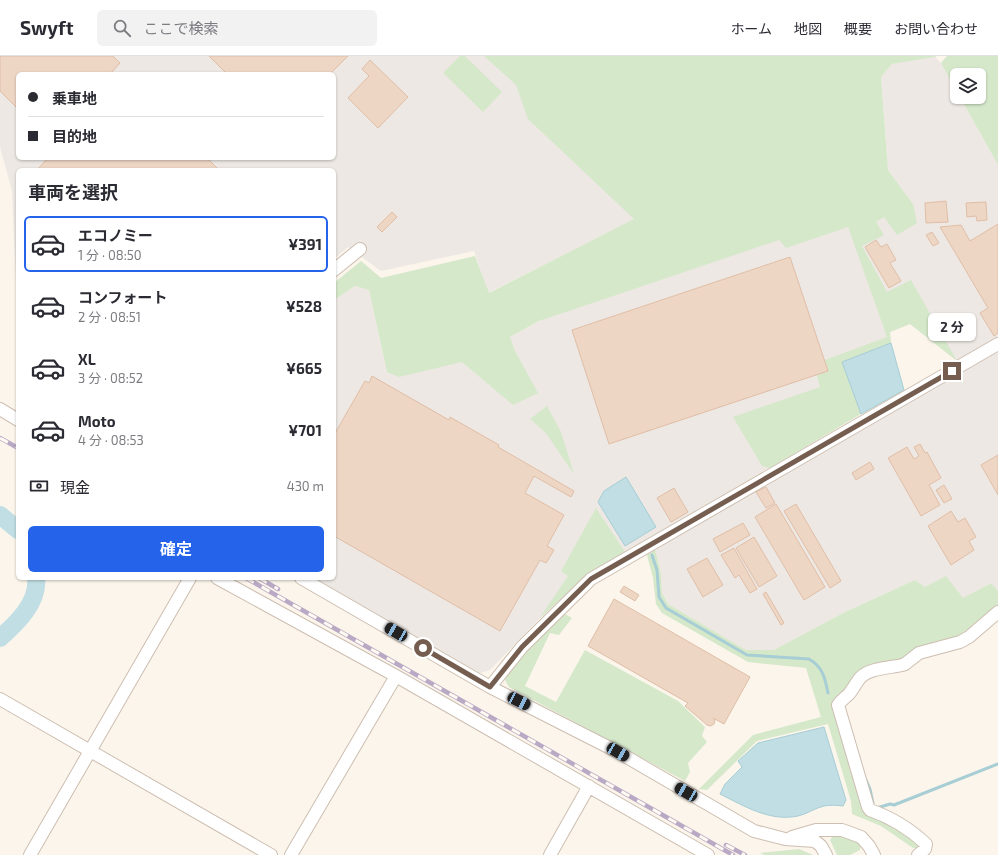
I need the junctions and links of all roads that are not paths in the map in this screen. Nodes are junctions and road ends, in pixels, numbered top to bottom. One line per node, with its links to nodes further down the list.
1 (360, 249): 2 (street)
2 (336, 268)
3 (998, 344): 11 (street)
4 (0, 409): 5 (street)
5 (16, 419)
6 (189, 580): 13 (street)
7 (221, 580): 10 (street)
8 (304, 580): 11 (street)
9 (998, 612): 23 (street)
10 (396, 676): 14 (street); 18 (street)
11 (490, 687): 15 (street)
12 (0, 699): 13 (street)
13 (91, 750): 16 (street); 17 (street)
14 (589, 786): 19 (street); 20 (street)
15 (785, 839): 21 (street); 22 (street)
16 (30, 855)
17 (271, 855)
18 (291, 855)
19 (550, 855)
20 (708, 855)
21 (826, 855)
22 (874, 855)
23 (918, 855)

